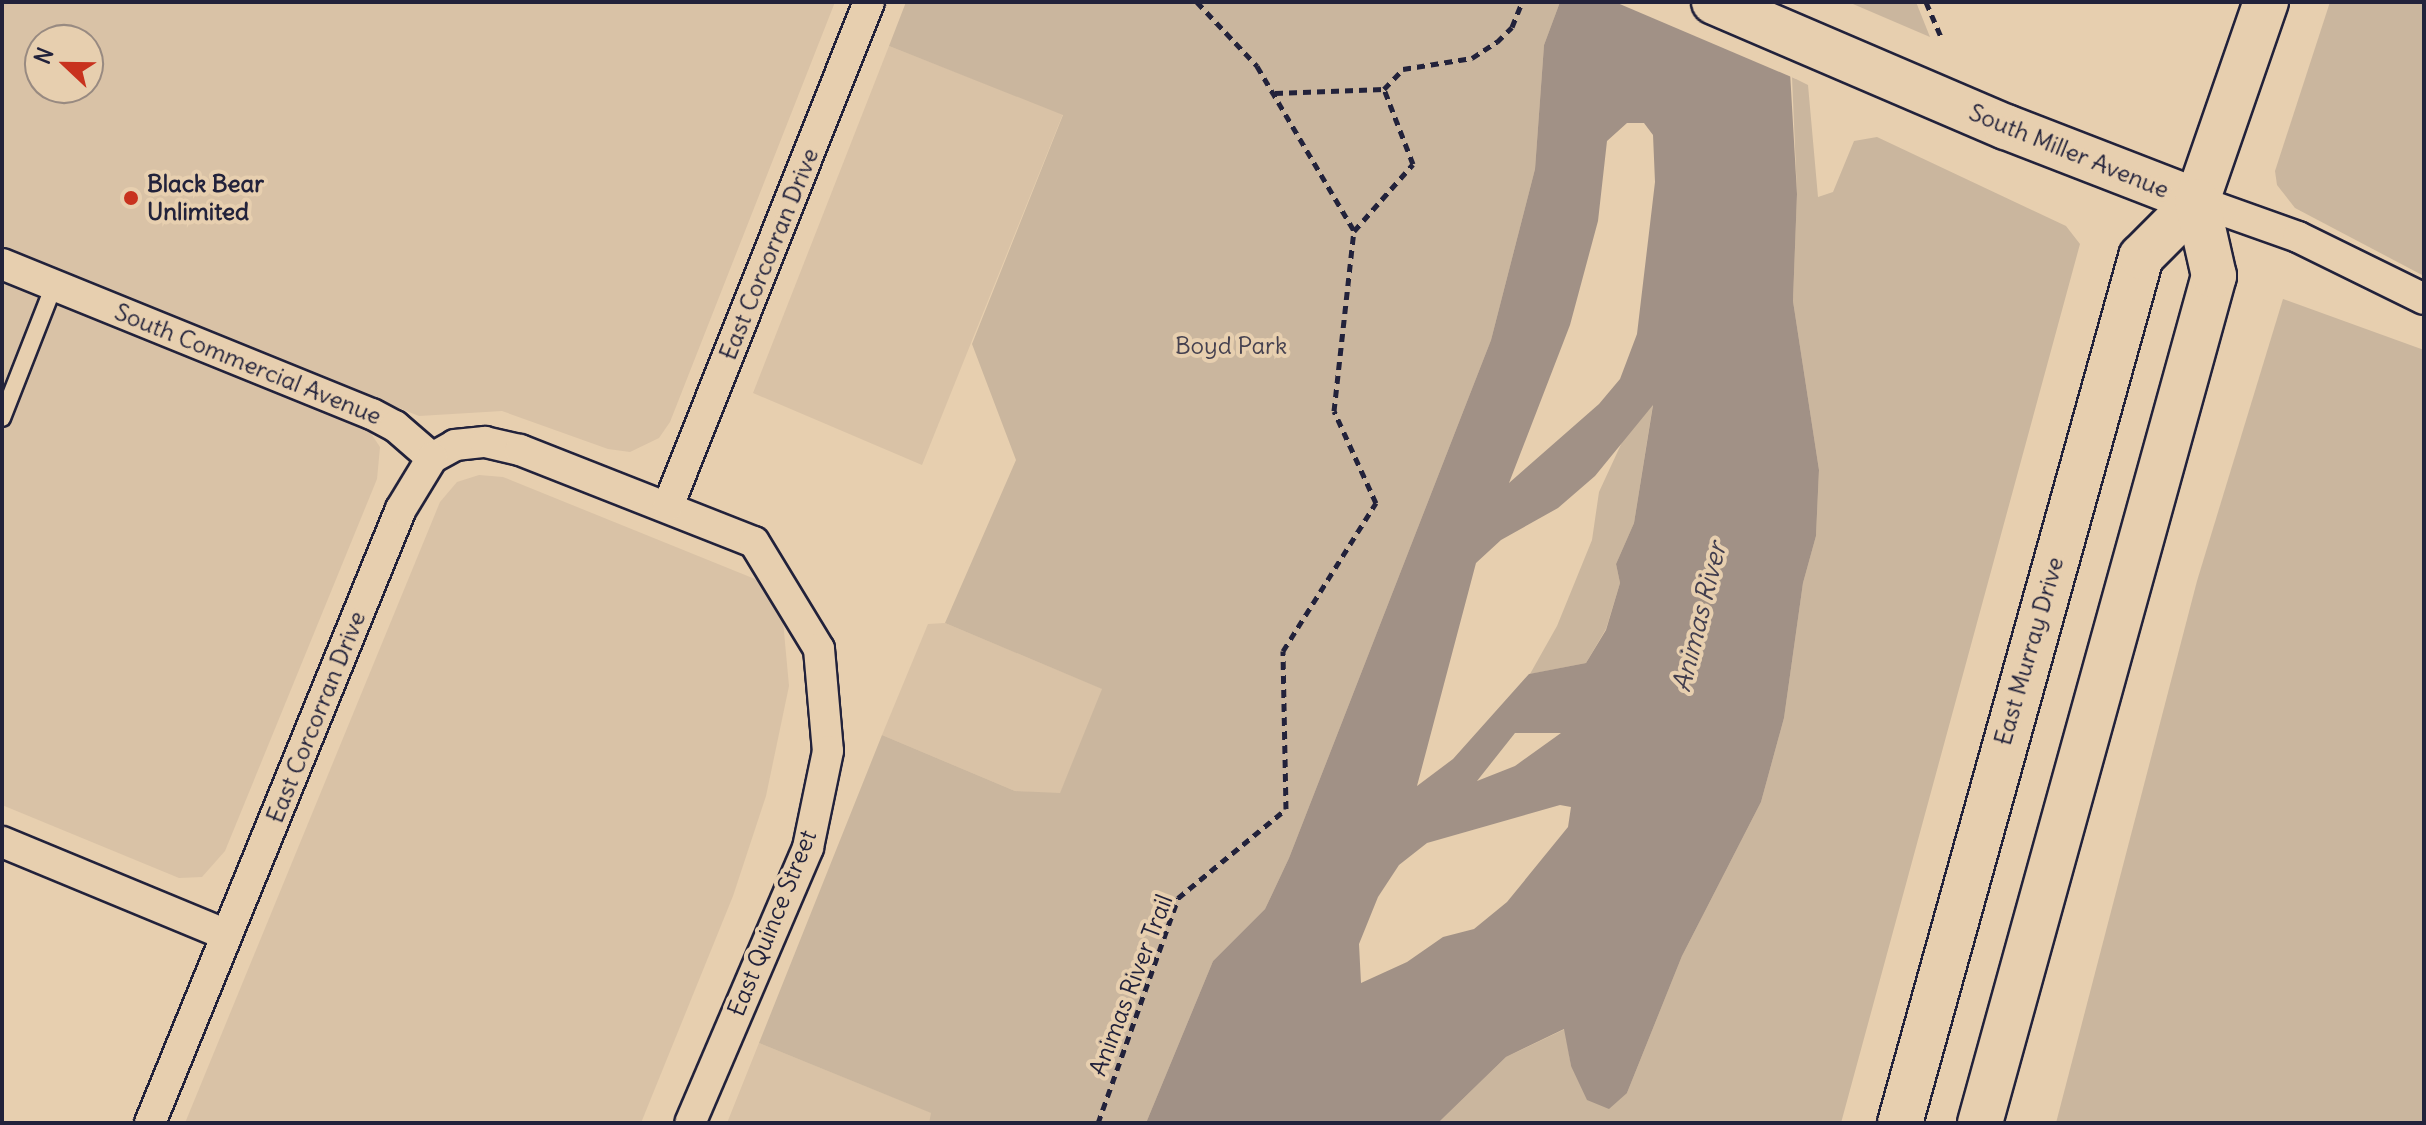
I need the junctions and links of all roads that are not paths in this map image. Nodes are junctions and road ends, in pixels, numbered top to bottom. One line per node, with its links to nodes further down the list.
1 (869, 2): 10 (street, East Corcorran Drive)
2 (1714, 2): 4 (main road, South Miller Avenue)
3 (2266, 2): 4 (main road, East Murray Drive)
4 (2197, 201): 7 (street, South Miller Avenue); 15 (main road, East Murray Drive); 16 (main road)
5 (2, 264): 6 (street, South Commercial Avenue)
6 (54, 285): 8 (lane); 9 (street, South Commercial Avenue)
7 (2424, 299)
8 (2, 418)
9 (432, 458): 10 (street); 12 (street, East Corcorran Drive)
10 (668, 506): 14 (street, East Quince Street)
11 (2, 842): 12 (street)
12 (227, 935): 13 (street, East Corcorran Drive)
13 (150, 1123)
14 (690, 1123)
15 (1900, 1123)
16 (1980, 1123)

